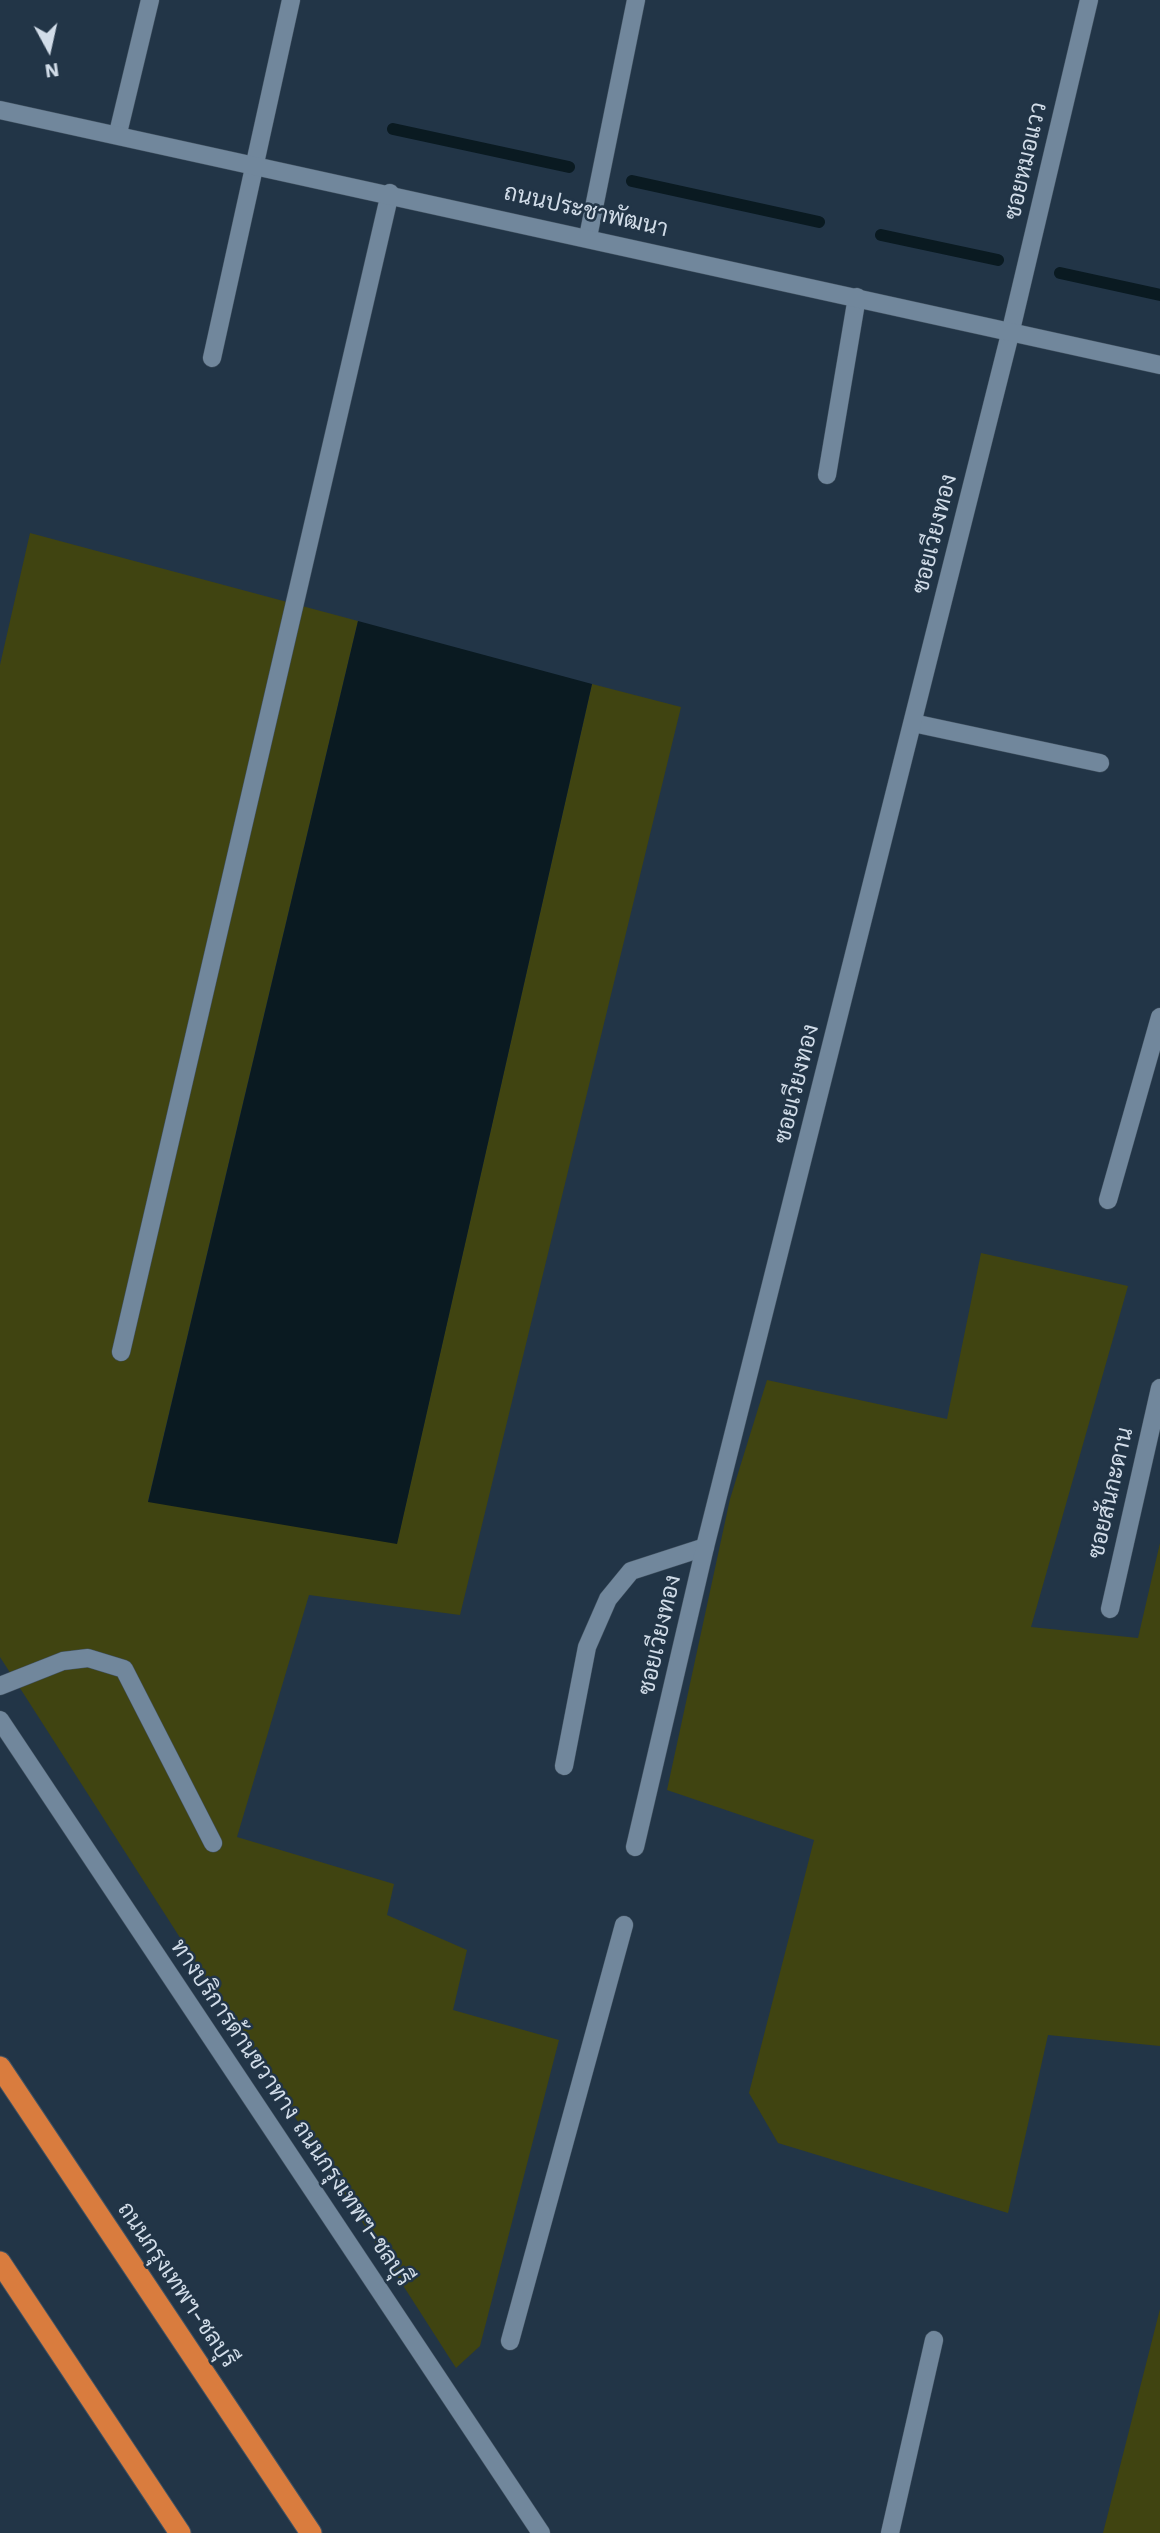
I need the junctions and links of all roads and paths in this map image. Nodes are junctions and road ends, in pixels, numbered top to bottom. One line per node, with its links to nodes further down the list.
1 (150, 0): 6 (street)
2 (291, 0): 7 (street)
3 (636, 0): 9 (street)
4 (1089, 0): 11 (street, ซอยหมอแวว)
5 (0, 110): 6 (street, ถนนประชาพัฒนา)
6 (118, 134): 7 (street, ถนนประชาพัฒนา)
7 (256, 164): 8 (street, ถนนประชาพัฒนา); 12 (street)
8 (390, 193): 9 (street, ถนนประชาพัฒนา); 19 (street)
9 (589, 237): 10 (street, ถนนประชาพัฒนา)
10 (857, 297): 11 (street, ถนนประชาพัฒนา); 14 (street)
11 (1010, 334): 13 (street, ถนนประชาพัฒนา); 15 (street, ซอยเวียงทอง)
12 (212, 358)
13 (1160, 365)
14 (827, 475)
15 (913, 723): 16 (street); 21 (street, ซอยเวียงทอง)
16 (1100, 762)
17 (1160, 1017): 18 (street)
18 (1108, 1200)
19 (121, 1352)
20 (1160, 1388): 22 (street, ซอยสันกะดาน)
21 (705, 1547): 25 (street); 27 (street, ซอยเวียงทอง)
22 (1110, 1609)
23 (0, 1686): 26 (street)
24 (0, 1720): 35 (street, ทางบริการด้านขวาทาง ถนนกรุงเทพฯ-ชลบุรี)
25 (564, 1766)
26 (213, 1843)
27 (635, 1847)
28 (624, 1925): 32 (street)
29 (0, 2067): 34 (highway, ถนนกรุงเทพฯ-ชลบุรี)
30 (0, 2262): 33 (highway)
31 (934, 2340): 36 (street)
32 (510, 2341)
33 (180, 2533)
34 (311, 2533)
35 (541, 2533)
36 (890, 2533)

